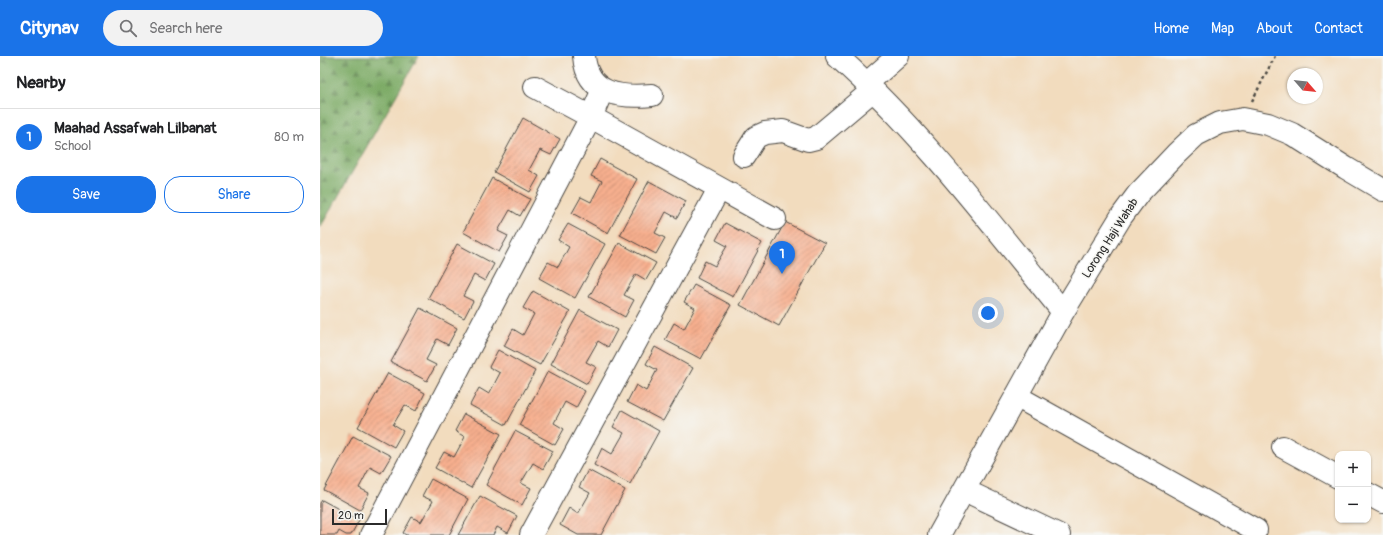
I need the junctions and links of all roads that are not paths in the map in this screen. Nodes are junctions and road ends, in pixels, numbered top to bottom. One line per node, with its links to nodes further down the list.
1 (584, 56): 6 (street)
2 (837, 56): 5 (street)
3 (898, 56): 5 (street)
4 (535, 87): 8 (street)
5 (870, 87): 9 (street); 13 (street)
6 (603, 89): 7 (street); 8 (street)
7 (652, 95)
8 (591, 117): 10 (street); 21 (street)
9 (744, 156)
10 (719, 189): 12 (street); 22 (street)
11 (1383, 190): 13 (street, Lorong Haji Wahab)
12 (775, 219)
13 (1063, 312): 14 (street, Lorong Haji Wahab)
14 (1016, 396): 17 (street, Lorong Haji Wahab); 20 (street)
15 (1283, 447): 16 (street)
16 (1335, 475)
17 (964, 490): 23 (street, Lorong Haji Wahab); 24 (street)
18 (1371, 496): 19 (street)
19 (1383, 502)
20 (1256, 530)
21 (371, 535)
22 (531, 535)
23 (939, 535)
24 (1059, 535)

